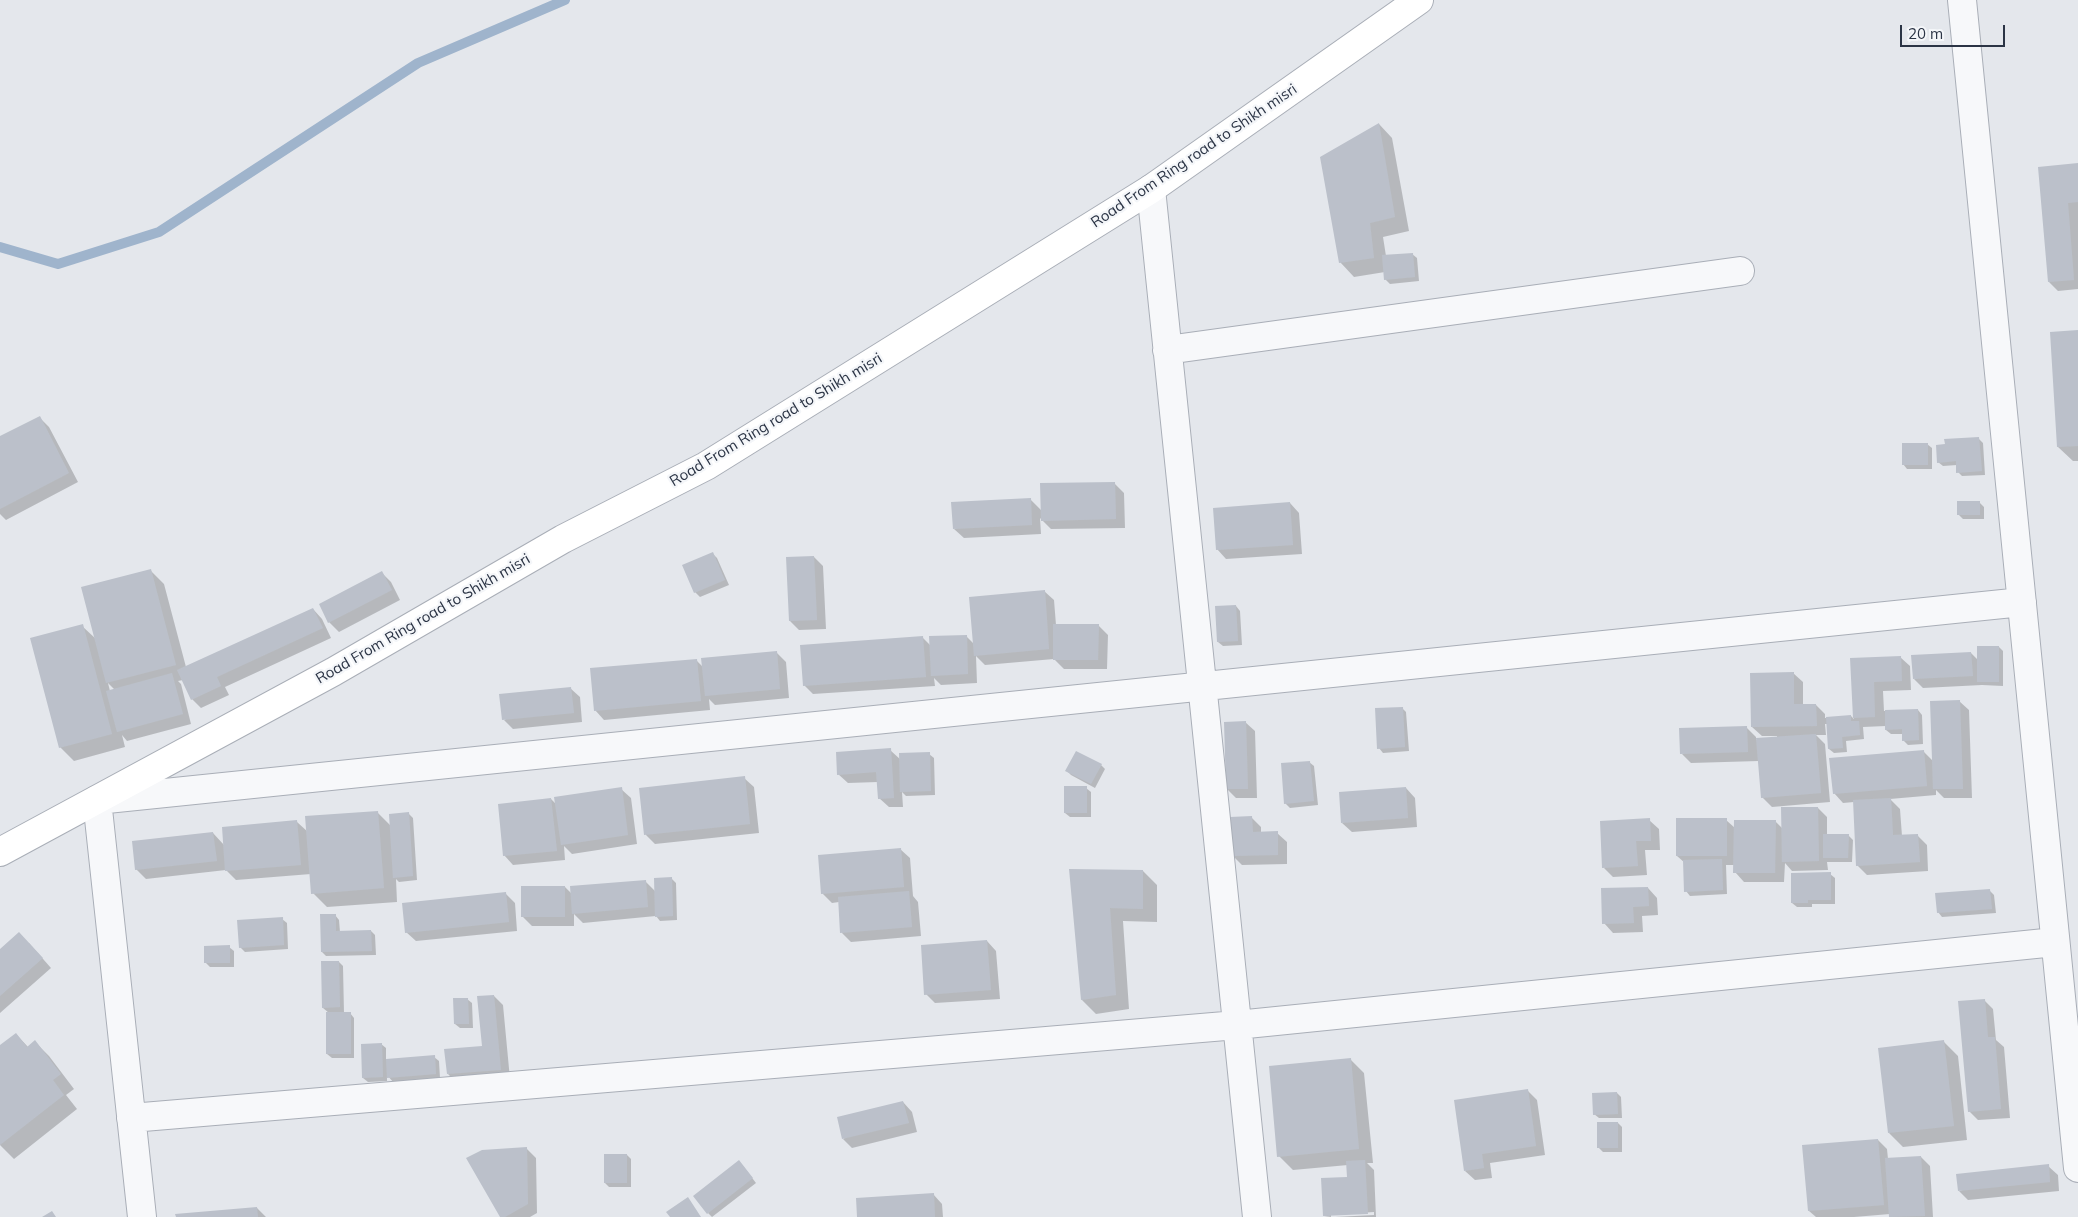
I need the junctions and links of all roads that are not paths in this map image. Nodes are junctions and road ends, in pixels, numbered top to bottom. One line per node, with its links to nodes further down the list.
1 (1419, 0): 3 (street, Road From Ring road to Shikh misri)
2 (1962, 0): 6 (street)
3 (1151, 189): 5 (street); 8 (street, Road From Ring road to Shikh misri)
4 (1740, 271): 5 (street)
5 (1167, 350): 7 (street)
6 (2022, 602): 7 (street); 10 (street)
7 (1202, 686): 8 (street); 11 (street)
8 (97, 800): 9 (street, Road From Ring road to Shikh misri); 12 (street)
9 (0, 852)
10 (2055, 942): 11 (street); 13 (street)
11 (1237, 1025): 12 (street); 15 (street)
12 (131, 1118): 14 (street)
13 (2078, 1168)
14 (142, 1217)
15 (1256, 1217)

